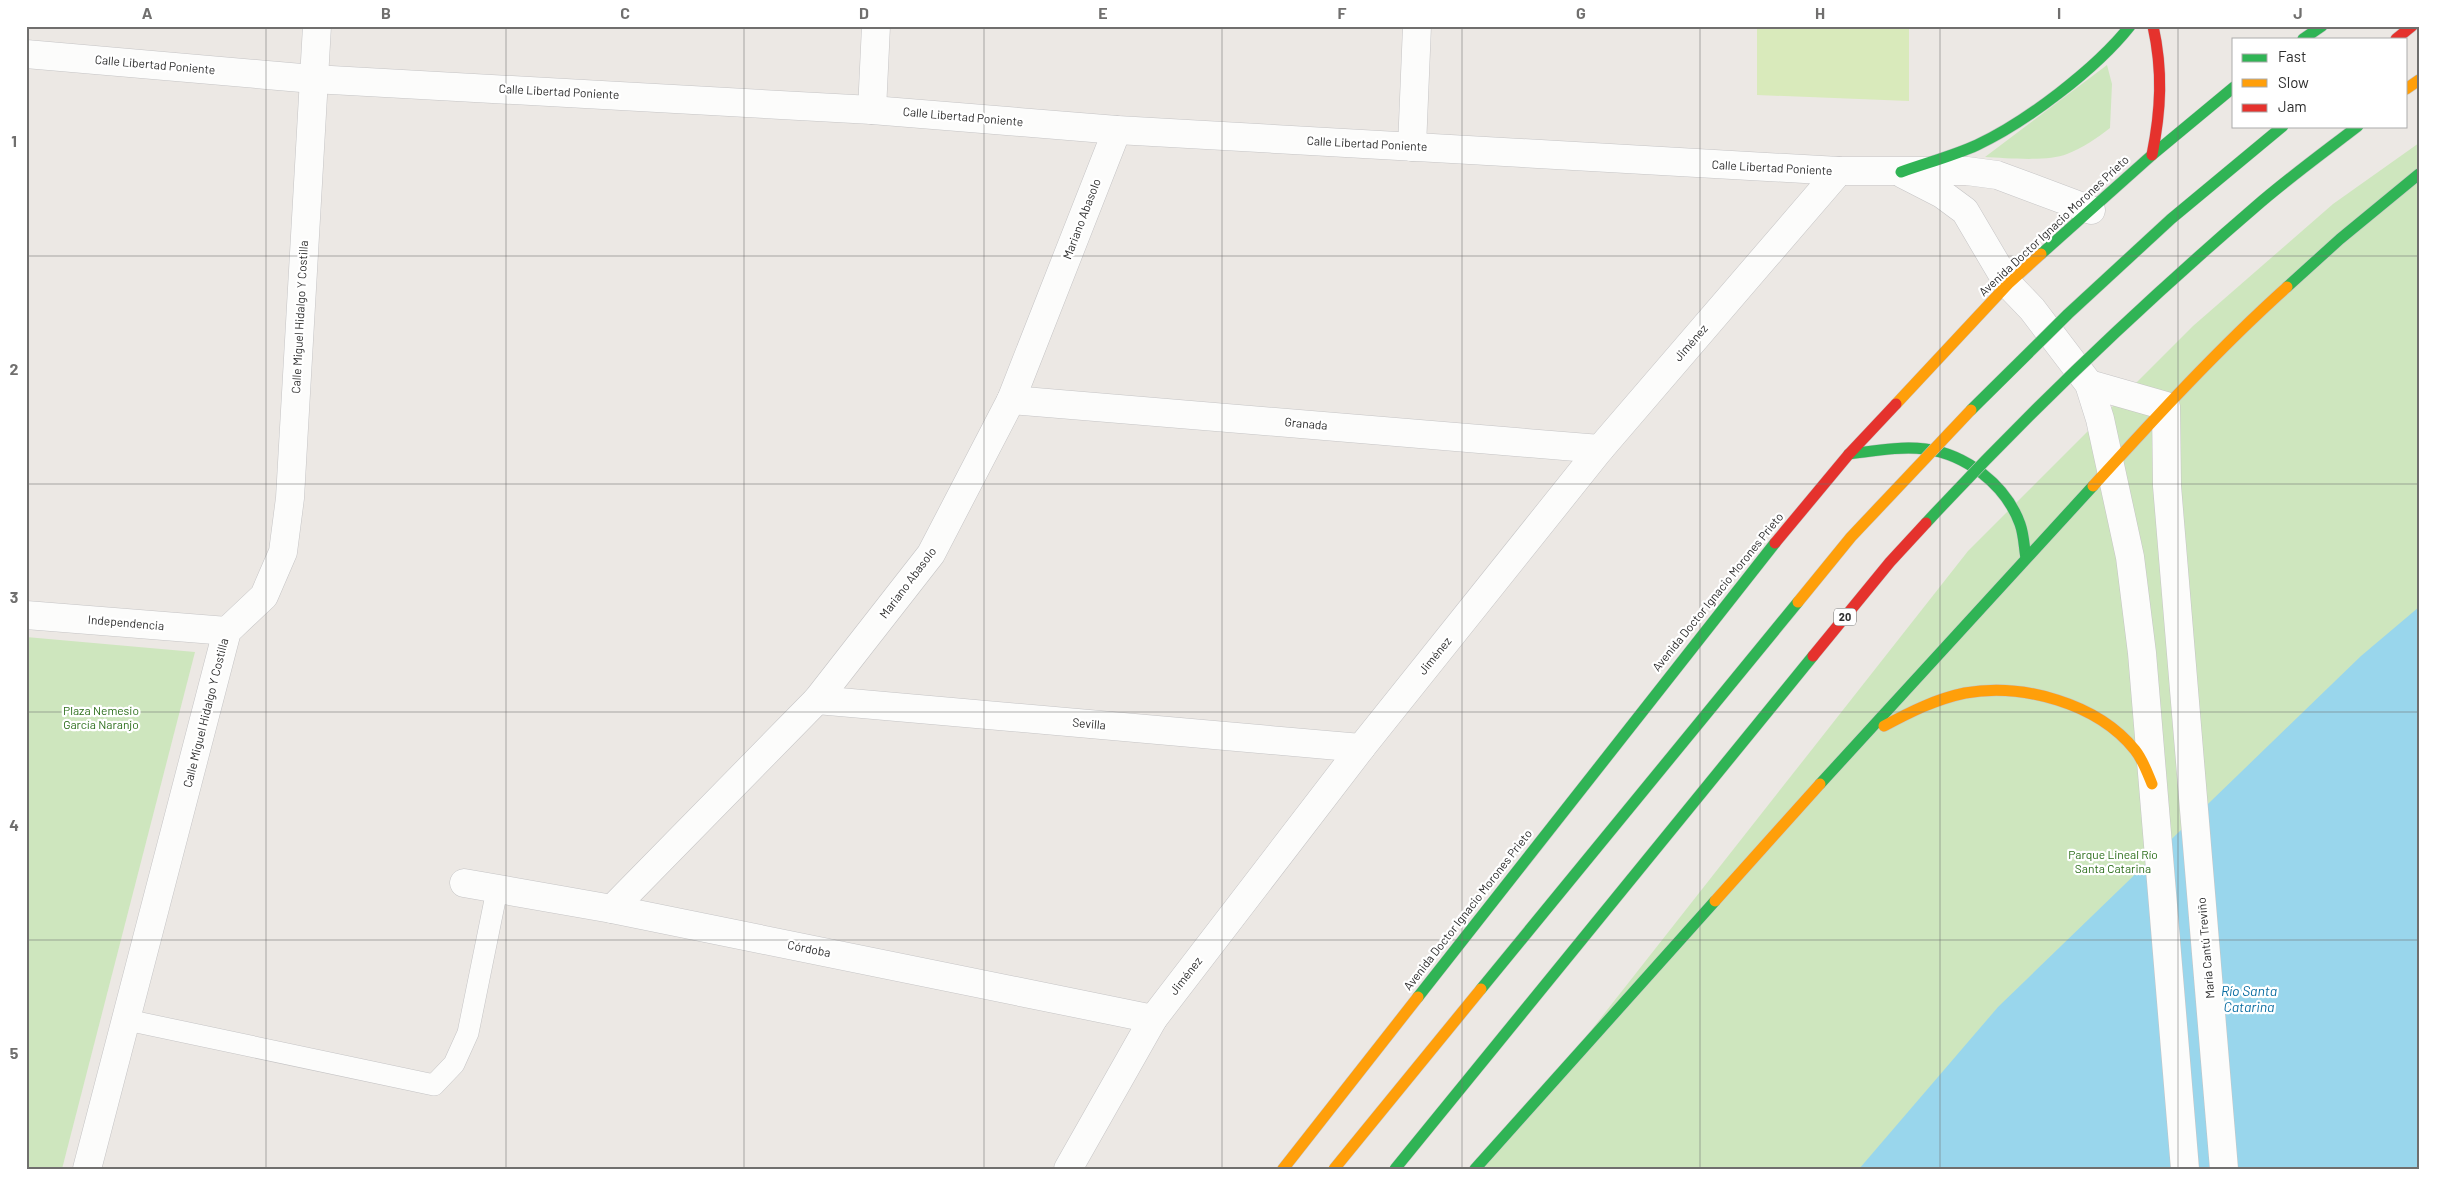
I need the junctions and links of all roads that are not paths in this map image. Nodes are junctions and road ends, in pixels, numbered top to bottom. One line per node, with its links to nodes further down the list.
1 (317, 26): 11 (street, Calle Miguel Hidalgo Y Costilla)
2 (876, 26): 15 (street)
3 (1417, 26): 19 (street)
4 (2130, 26): 22 (street)
5 (2154, 26): 20 (street)
6 (2322, 26): 8 (street)
7 (2412, 26): 9 (street)
8 (2305, 38)
9 (2397, 38)
10 (26, 54): 11 (street, Calle Libertad Poniente)
11 (313, 79): 15 (street, Calle Libertad Poniente); 34 (street, Calle Miguel Hidalgo Y Costilla)
12 (2419, 80): 13 (street)
13 (2408, 88)
14 (2232, 89): 20 (street, Avenida Doctor Ignacio Morones Prieto)
15 (872, 110): 18 (street, Calle Libertad Poniente)
16 (2281, 128): 47 (street, bridge)
17 (2355, 128): 48 (street, 20, bridge)
18 (1117, 130): 19 (street, Calle Libertad Poniente); 27 (street, Mariano Abasolo)
19 (1412, 147): 21 (street, Calle Libertad Poniente)
20 (2152, 155): 24 (street, Avenida Doctor Ignacio Morones Prieto)
21 (1839, 171): 22 (street, Calle Libertad Poniente); 29 (street, Jiménez)
22 (1901, 172): 24 (street, Calle Libertad Poniente); 25 (street, Calle Libertad Poniente)
23 (2419, 174): 28 (street)
24 (2091, 210): 25 (street, Avenida Doctor Ignacio Morones Prieto)
25 (2008, 284): 26 (street, Calle Libertad Poniente); 30 (street, Avenida Doctor Ignacio Morones Prieto)
26 (2088, 384): 28 (street); 31 (street)
27 (1011, 400): 29 (street, Granada); 35 (street, Mariano Abasolo)
28 (2166, 406): 31 (street); 51 (street, María Cantú Treviño)
29 (1600, 449): 37 (street, Jiménez)
30 (1849, 454): 32 (street); 46 (street, Avenida Doctor Ignacio Morones Prieto)
31 (2111, 466): 32 (street); 38 (street)
32 (2026, 558): 36 (street)
33 (26, 615): 34 (street, Independencia)
34 (227, 631): 43 (street, Calle Miguel Hidalgo Y Costilla)
35 (817, 700): 37 (street, Sevilla); 41 (street, Mariano Abasolo)
36 (1857, 744): 38 (street); 49 (street)
37 (1362, 748): 42 (street, Jiménez)
38 (2152, 784): 50 (street)
39 (464, 883): 40 (street, Córdoba)
40 (497, 890): 41 (street, Córdoba); 43 (lane)
41 (612, 909): 42 (street, Córdoba)
42 (1153, 1019): 45 (street, Jiménez)
43 (127, 1020): 44 (street, Calle Miguel Hidalgo Y Costilla)
44 (87, 1169)
45 (1068, 1169)
46 (1284, 1169)
47 (1334, 1169)
48 (1395, 1169)
49 (1475, 1169)
50 (2184, 1169)
51 (2224, 1169)

